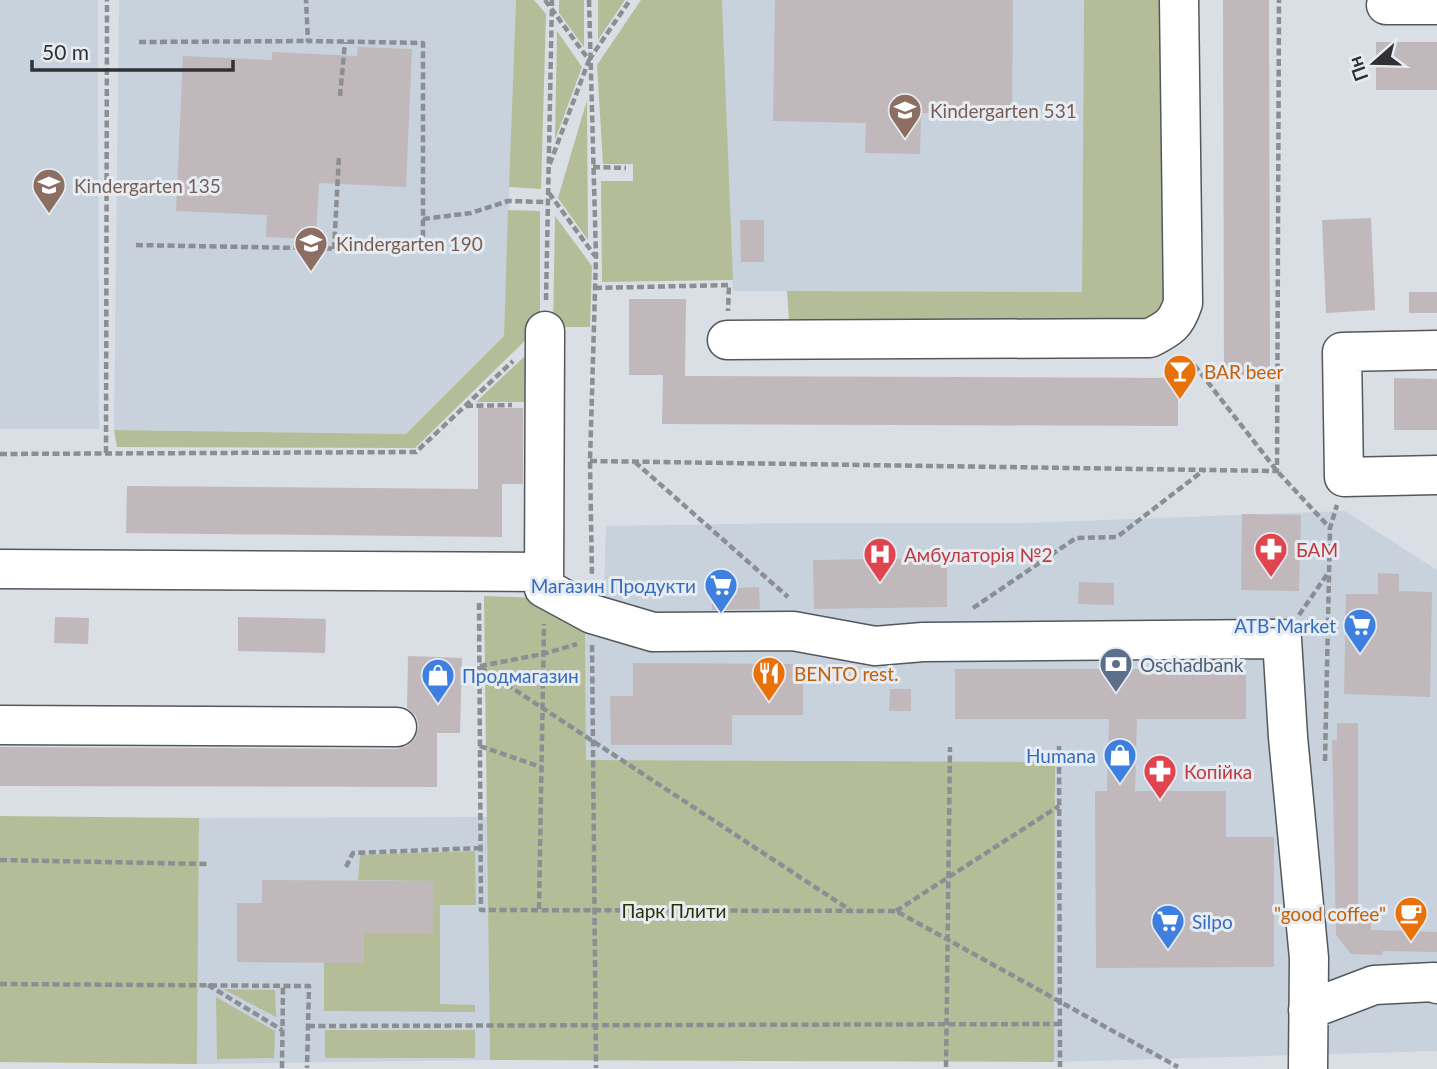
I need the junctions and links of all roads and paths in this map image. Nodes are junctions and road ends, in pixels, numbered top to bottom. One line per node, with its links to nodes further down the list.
1 (107, 0): 34 (path)
2 (306, 0): 12 (path)
3 (545, 0): 11 (path)
4 (552, 0): 11 (path)
5 (589, 0): 15 (path)
6 (630, 0): 15 (path)
7 (1179, 0): 29 (lane)
8 (1279, 0): 39 (path)
9 (1385, 5): 10 (lane)
10 (1437, 5)
11 (552, 10): 15 (path); 20 (path)
12 (308, 41): 13 (path); 14 (path)
13 (345, 42): 16 (path); 23 (path)
14 (139, 43)
15 (589, 61): 18 (path); 20 (path)
16 (340, 96)
17 (339, 156): 25 (path)
18 (593, 167): 19 (path); 26 (path)
19 (626, 168)
20 (548, 170): 21 (path)
21 (547, 191): 22 (path); 26 (path)
22 (547, 202): 23 (path); 28 (path)
23 (423, 219): 25 (path)
24 (136, 245): 25 (path)
25 (334, 249)
26 (596, 257): 27 (path)
27 (595, 288): 29 (path); 36 (path)
28 (545, 331): 32 (path); 33 (lane)
29 (727, 340)
30 (1437, 350): 40 (lane)
31 (1165, 362): 39 (path)
32 (466, 405): 33 (path); 34 (path)
33 (545, 405): 44 (lane)
34 (106, 453): 35 (path)
35 (0, 454)
36 (590, 461): 37 (path); 47 (path)
37 (634, 461): 38 (path); 45 (path)
38 (1204, 470): 39 (path); 46 (path)
39 (1277, 471): 42 (path)
40 (1437, 475)
41 (0, 569): 43 (lane)
42 (1329, 571): 48 (path); 59 (path)
43 (479, 572): 44 (lane); 50 (path)
44 (544, 580): 47 (lane); 49 (path)
45 (788, 597)
46 (967, 612)
47 (592, 627): 48 (lane); 49 (path); 54 (path)
48 (1282, 639): 76 (lane)
49 (543, 654): 50 (path); 51 (path)
50 (479, 666): 51 (path); 55 (path)
51 (542, 707): 54 (path); 58 (path)
52 (0, 725): 53 (lane)
53 (397, 727)
54 (593, 741): 66 (path); 68 (path)
55 (480, 746): 58 (path); 61 (path)
56 (1059, 746): 60 (path)
57 (950, 747): 65 (path)
58 (541, 767): 67 (path)
59 (1325, 767)
60 (1059, 806): 65 (path); 75 (path)
61 (480, 848): 64 (path); 67 (path)
62 (0, 860): 63 (path)
63 (207, 864)
64 (346, 867)
65 (948, 877): 69 (path); 70 (path)
66 (595, 909): 67 (path); 68 (path); 79 (path)
67 (539, 910)
68 (851, 911): 69 (path)
69 (896, 911): 70 (path)
70 (948, 940): 75 (path); 77 (path)
71 (0, 984): 73 (path)
72 (1437, 984): 76 (lane)
73 (207, 985): 74 (path); 81 (path)
74 (282, 986): 80 (path); 81 (path)
75 (1059, 1002): 78 (path); 84 (path)
76 (1308, 1010): 88 (lane)
77 (946, 1024): 78 (path); 79 (path); 82 (path)
78 (1059, 1024): 83 (path)
79 (596, 1025): 80 (path); 87 (path)
80 (308, 1026): 86 (path)
81 (282, 1030): 85 (path)
82 (946, 1067)
83 (1060, 1067)
84 (1178, 1067)
85 (282, 1068)
86 (307, 1068)
87 (596, 1068)
88 (1308, 1069)

